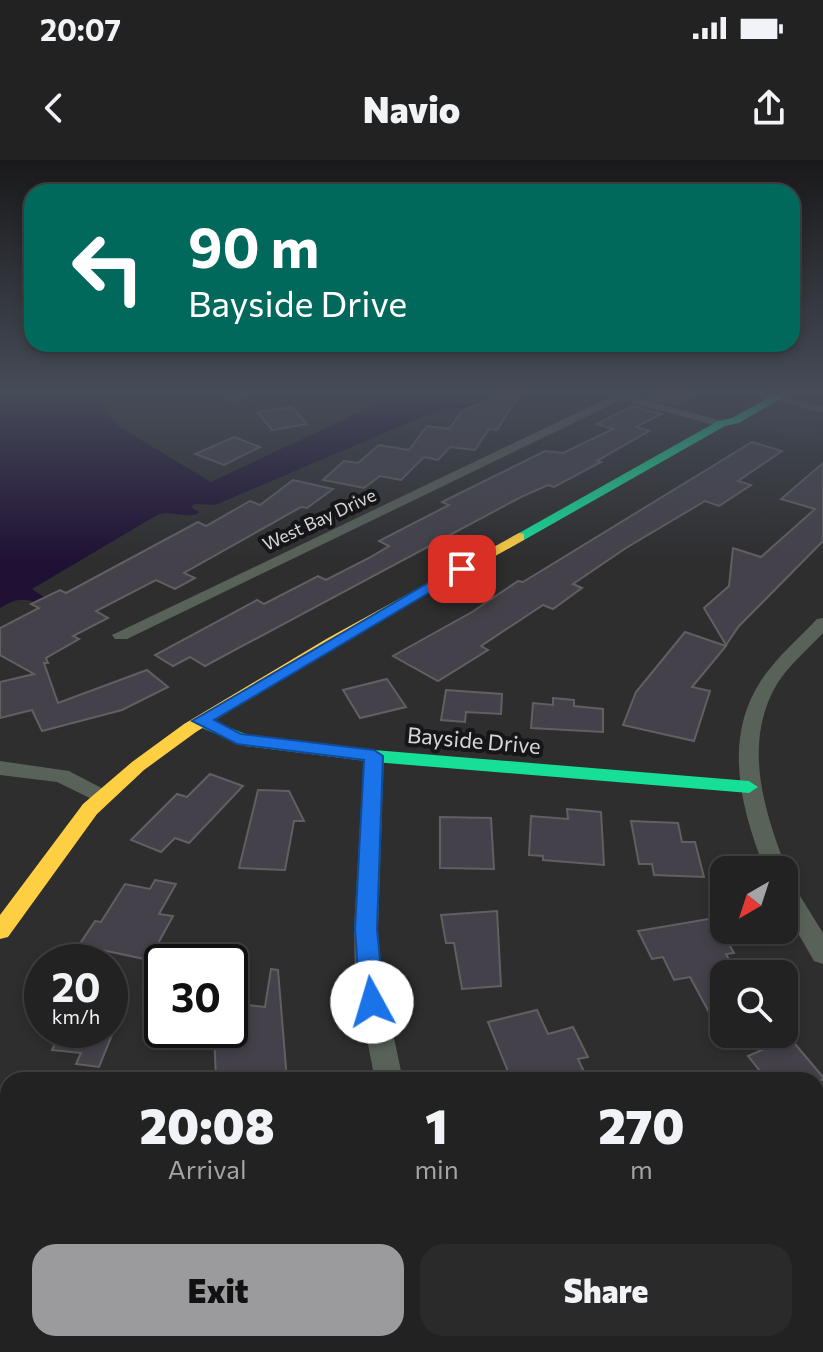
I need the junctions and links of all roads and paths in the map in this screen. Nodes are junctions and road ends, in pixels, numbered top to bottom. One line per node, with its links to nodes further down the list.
1 (503, 450): 4 (street, West Bay Drive)
2 (675, 450): 5 (street)
3 (823, 623): 8 (street)
4 (121, 635)
5 (201, 721): 6 (street, Bayside Drive); 9 (street)
6 (374, 756): 8 (street, Bayside Drive); 14 (street)
7 (0, 768): 9 (street)
8 (749, 787): 10 (street)
9 (102, 797): 12 (street)
10 (771, 856)
11 (798, 912): 13 (street)
12 (0, 931)
13 (823, 954)
14 (387, 1072)

